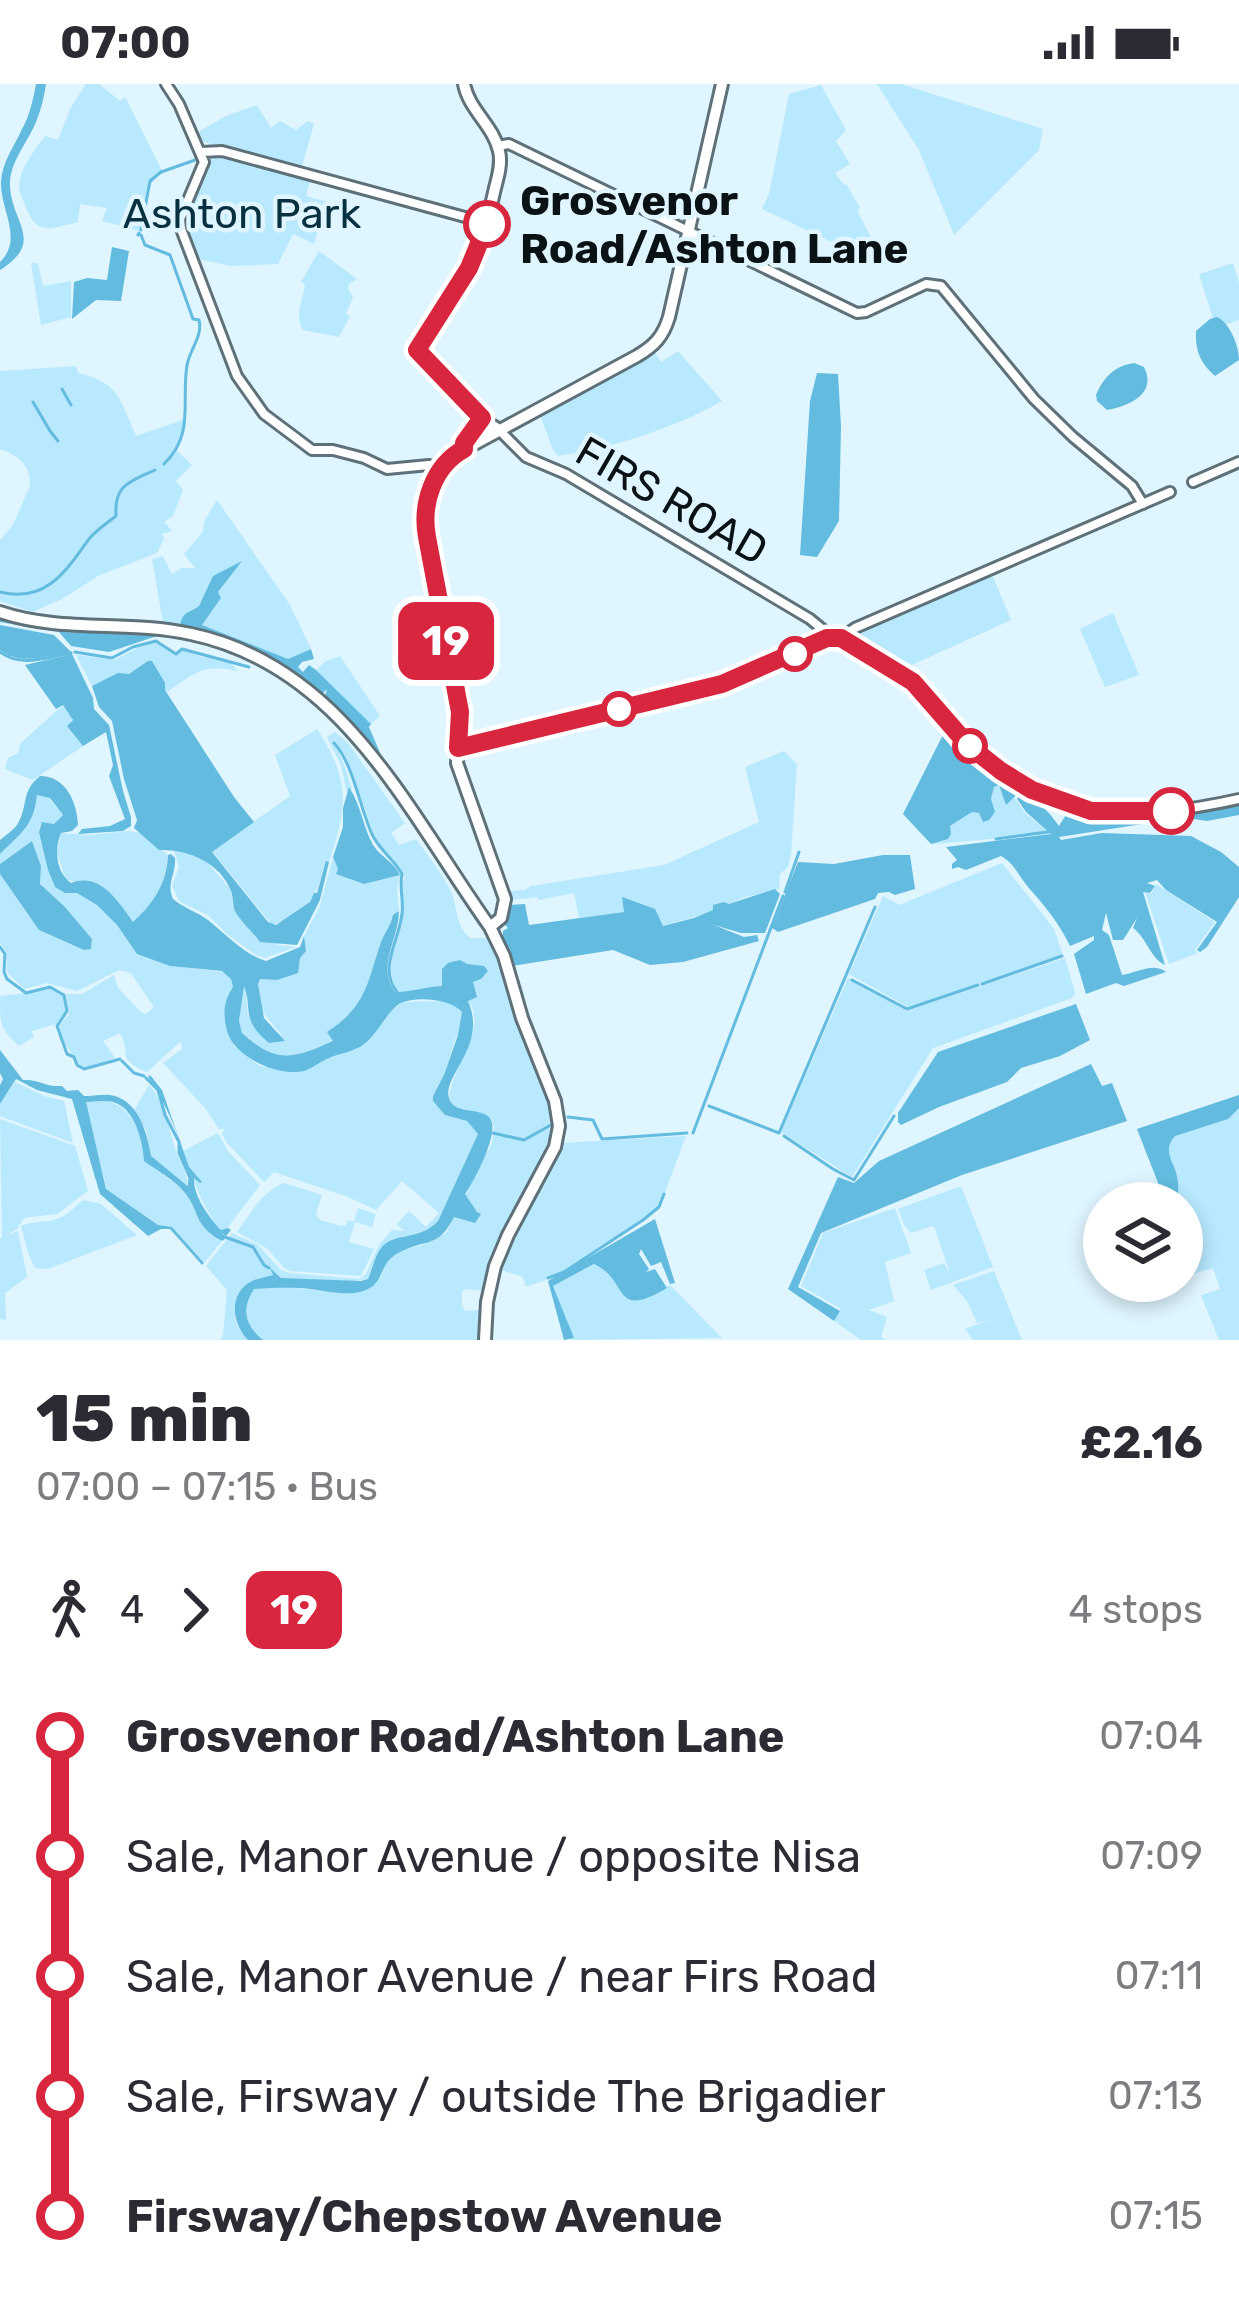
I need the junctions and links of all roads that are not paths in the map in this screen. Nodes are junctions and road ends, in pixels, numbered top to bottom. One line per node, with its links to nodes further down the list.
1 (166, 84): 5 (street)
2 (464, 84): 4 (main road)
3 (722, 84): 7 (main road)
4 (497, 146): 6 (main road); 7 (street)
5 (200, 152): 6 (street); 12 (street)
6 (487, 224): 8 (main road, FIRS ROAD)
7 (689, 231): 9 (main road); 15 (street)
8 (482, 418): 9 (main road, FIRS ROAD); 10 (main road)
9 (499, 430): 10 (main road); 17 (street, FIRS ROAD)
10 (459, 452): 12 (main road)
11 (1239, 462): 13 (street)
12 (440, 468): 19 (main road)
13 (1193, 482)
14 (1170, 492): 15 (street)
15 (1143, 504): 18 (street)
16 (0, 612): 21 (main road)
17 (827, 638): 18 (street); 19 (street)
18 (841, 638): 20 (street)
19 (458, 748): 21 (main road)
20 (1239, 800)
21 (490, 927): 22 (main road)
22 (485, 1340)

